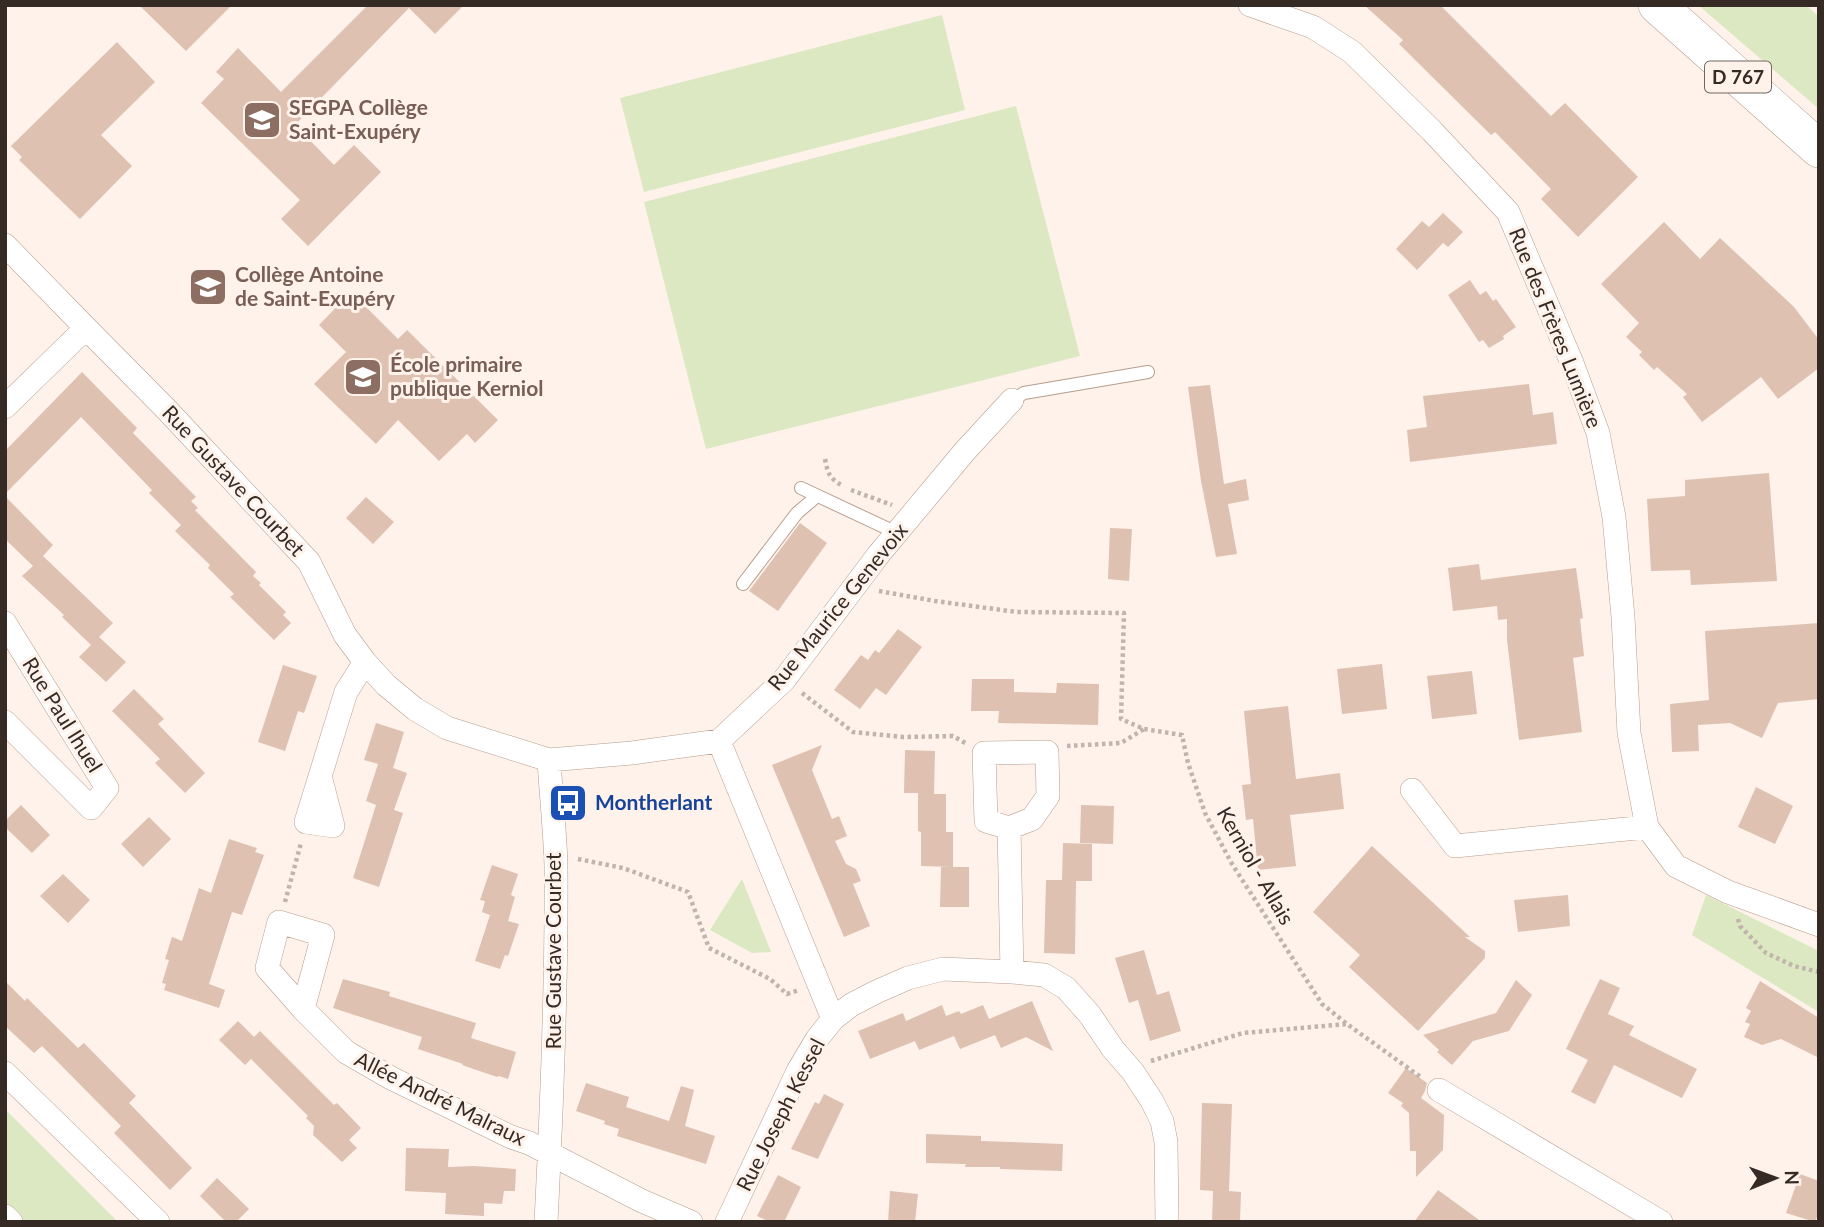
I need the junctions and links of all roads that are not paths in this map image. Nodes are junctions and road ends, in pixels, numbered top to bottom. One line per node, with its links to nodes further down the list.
1 (1250, 5): 20 (street, Rue des Frères Lumière)
2 (1657, 5): 3 (main road, D 767)
3 (1819, 149)
4 (5, 245): 5 (street, Rue Gustave Courbet)
5 (86, 328): 8 (street); 14 (street, Rue Gustave Courbet)
6 (1148, 372): 7 (lane)
7 (1012, 400): 11 (street, Rue Maurice Genevoix)
8 (5, 407)
9 (801, 488): 10 (lane)
10 (817, 496): 11 (lane); 12 (lane)
11 (897, 533): 16 (street, Rue Maurice Genevoix)
12 (743, 584)
13 (5, 623): 15 (street, Rue Paul Ihuel)
14 (365, 662): 17 (street, Rue Gustave Courbet); 19 (street)
15 (5, 722)
16 (719, 741): 17 (street); 25 (street)
17 (549, 760): 28 (street, Rue Gustave Courbet)
18 (1412, 790): 20 (street)
19 (306, 822)
20 (1647, 827): 22 (street, Rue des Frères Lumière)
21 (1009, 828): 21 (street); 23 (street)
22 (1819, 925)
23 (1012, 972): 25 (street, Rue Joseph Kessel); 35 (street, Rue Joseph Kessel)
24 (303, 1009): 24 (street, Allée André Malraux); 28 (street, Allée André Malraux)
25 (833, 1019): 34 (street, Rue Joseph Kessel)
26 (5, 1073): 31 (street)
27 (1439, 1090): 36 (street)
28 (550, 1154): 32 (street, Rue Gustave Courbet); 33 (street, Allée André Malraux)
29 (5, 1216): 30 (street)
30 (12, 1222)
31 (158, 1222)
32 (546, 1222)
33 (691, 1222)
34 (727, 1222)
35 (1167, 1222)
36 (1661, 1222)

